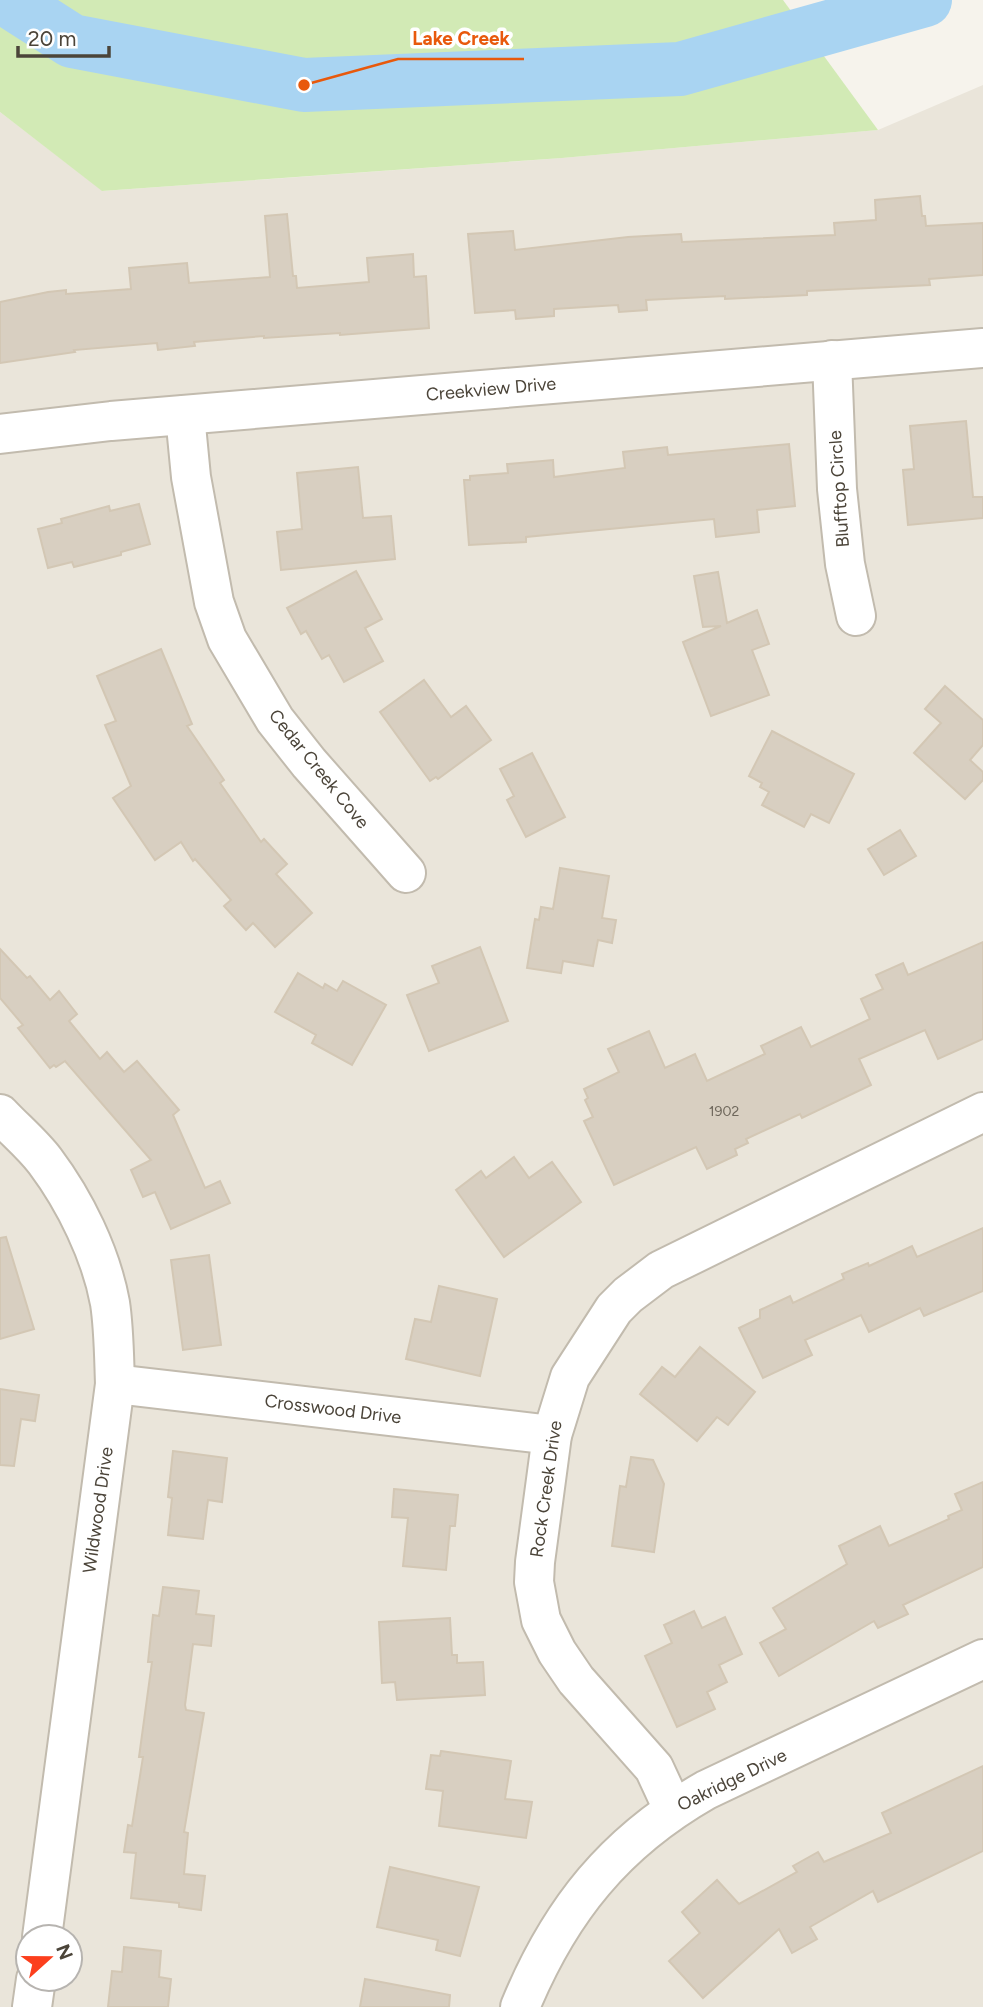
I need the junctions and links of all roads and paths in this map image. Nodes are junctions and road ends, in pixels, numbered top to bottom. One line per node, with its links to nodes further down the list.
1 (983, 348): 2 (street, Creekview Drive)
2 (832, 360): 3 (street, Creekview Drive); 5 (street, Blufftop Circle)
3 (185, 415): 4 (street, Creekview Drive); 6 (street, Cedar Creek Cove)
4 (0, 434)
5 (856, 616)
6 (406, 873)
7 (983, 1112): 10 (street, Rock Creek Drive)
8 (0, 1114): 9 (street, Wildwood Drive)
9 (115, 1384): 10 (street, Crosswood Drive); 13 (street, Wildwood Drive)
10 (552, 1435): 12 (street, Rock Creek Drive)
11 (983, 1659): 12 (street, Oakridge Drive)
12 (673, 1809): 14 (street, Oakridge Drive)
13 (44, 1923)
14 (520, 2007)

